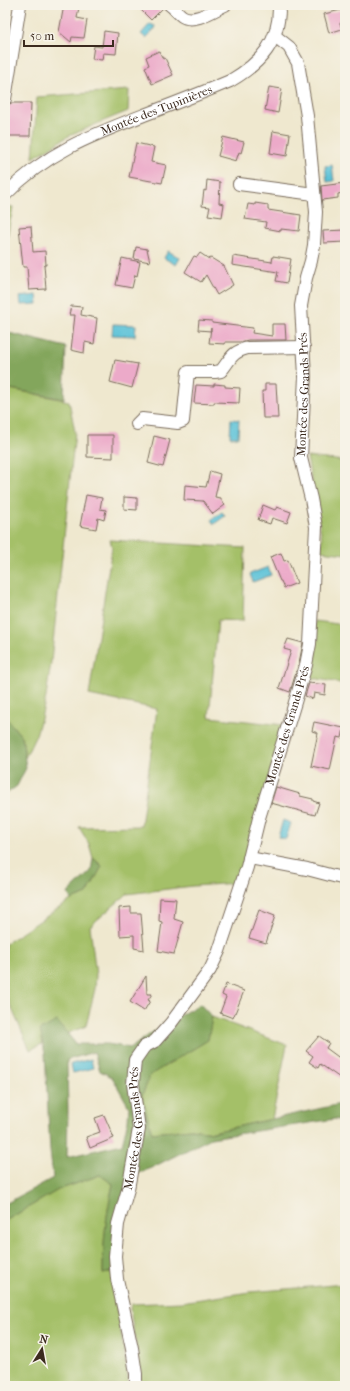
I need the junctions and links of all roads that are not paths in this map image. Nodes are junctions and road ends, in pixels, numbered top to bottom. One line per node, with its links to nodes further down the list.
1 (20, 5): 6 (street)
2 (170, 5): 3 (street)
3 (226, 5)
4 (279, 5): 5 (street, Montée des Tupinières)
5 (275, 36): 8 (street, Montée des Grands Prés); 9 (street, Montée des Tupinières)
6 (5, 99)
7 (239, 184): 8 (street)
8 (314, 194): 10 (street, Montée des Grands Prés)
9 (5, 195)
10 (304, 347): 11 (street); 12 (street, Montée des Grands Prés)
11 (137, 424)
12 (249, 858): 13 (street); 14 (street, Montée des Grands Prés)
13 (345, 879)
14 (136, 1386)

